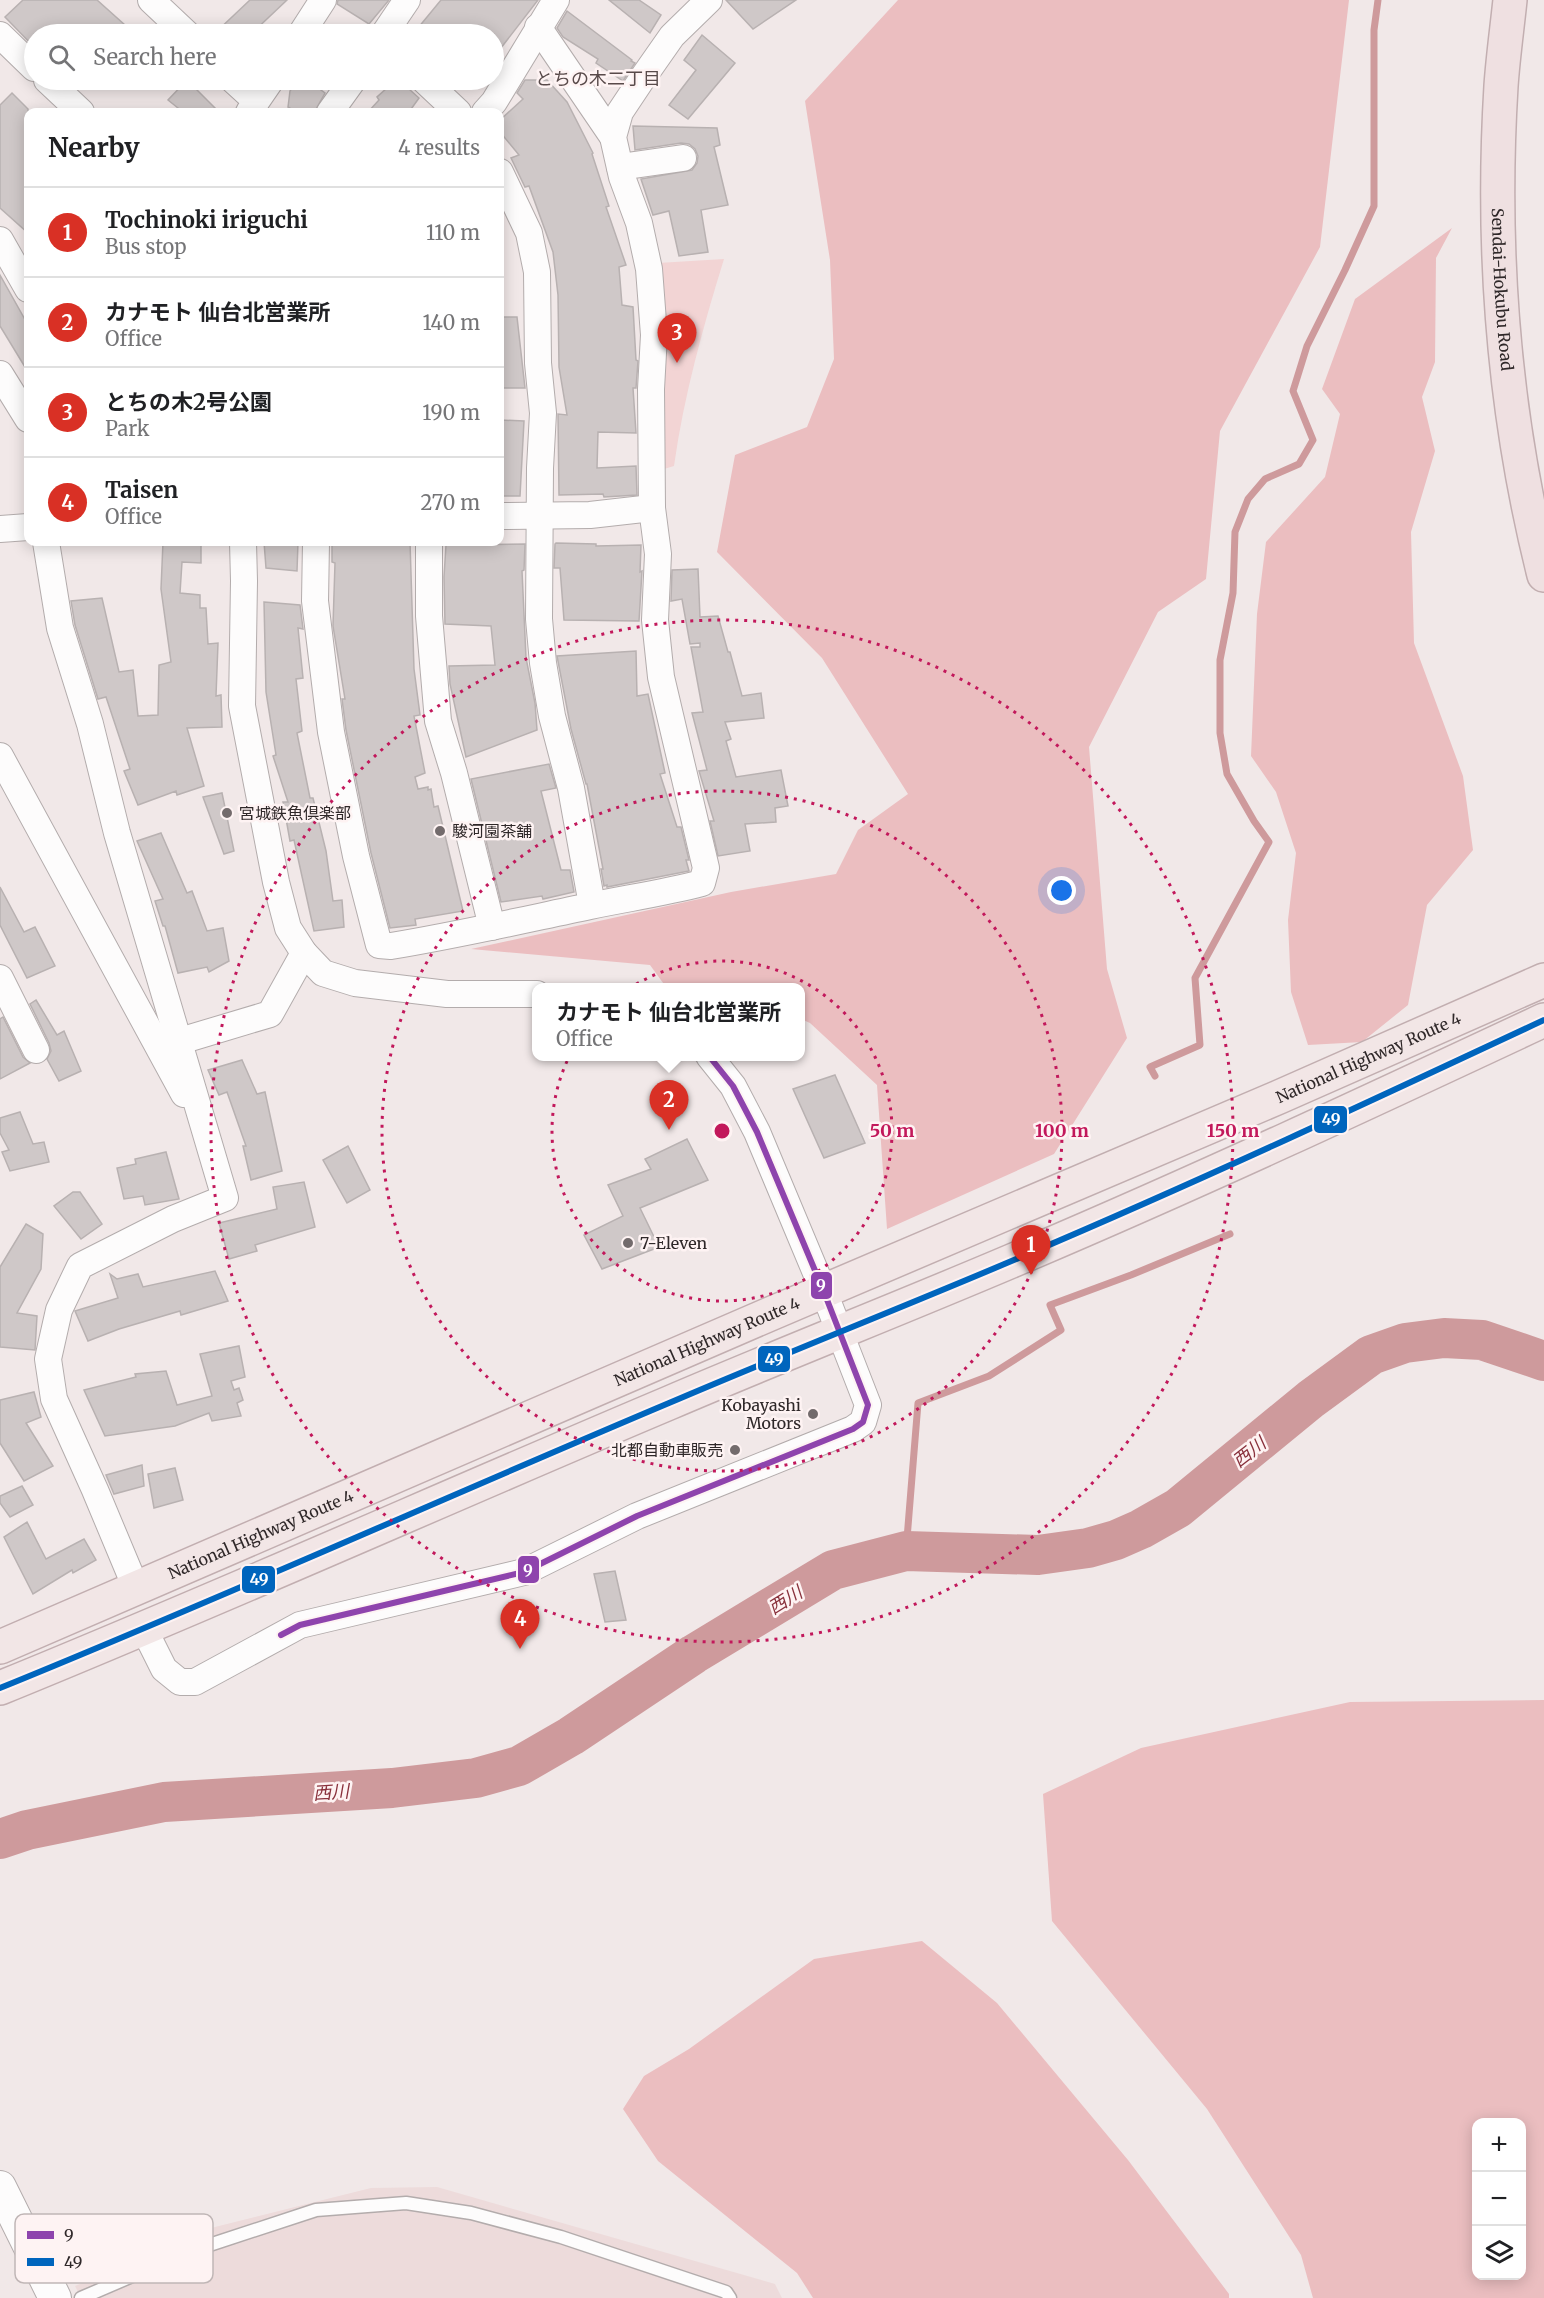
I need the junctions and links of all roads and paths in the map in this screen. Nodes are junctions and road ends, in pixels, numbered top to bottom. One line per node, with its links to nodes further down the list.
1 (151, 0): 7 (street)
2 (323, 0): 8 (street)
3 (407, 0): 9 (street)
4 (556, 0): 10 (street)
5 (709, 0): 25 (street)
6 (1510, 0): 42 (highway, Sendai-Hokubu Road)
7 (176, 24)
8 (307, 24)
9 (391, 24)
10 (538, 27): 13 (street); 25 (street)
11 (0, 35): 12 (street)
12 (24, 58)
13 (504, 85)
14 (58, 90): 20 (street)
15 (240, 90): 21 (street)
16 (265, 90): 21 (street)
17 (346, 90): 22 (street)
18 (435, 90): 23 (street)
19 (501, 90): 24 (street)
20 (77, 108)
21 (253, 108)
22 (333, 108)
23 (454, 108)
24 (489, 108)
25 (613, 137): 27 (street)
26 (683, 158): 27 (street)
27 (620, 167): 33 (street)
28 (504, 180): 35 (street)
29 (0, 240): 30 (street)
30 (24, 282)
31 (0, 374): 32 (street)
32 (24, 413)
33 (652, 508): 35 (street); 44 (street)
34 (504, 516): 35 (street)
35 (539, 516): 44 (street)
36 (24, 527): 37 (street)
37 (0, 529)
38 (47, 546): 51 (street)
39 (243, 546): 46 (street)
40 (316, 546): 45 (street)
41 (429, 546): 45 (street)
42 (1544, 575)
43 (0, 756): 54 (street)
44 (592, 905): 45 (street)
45 (492, 927)
46 (304, 953): 49 (street); 51 (street)
47 (0, 978): 52 (street)
48 (1544, 980): 55 (highway, National Highway Route 4)
49 (532, 994)
50 (1544, 1020): 56 (highway)
51 (180, 1041): 54 (street)
52 (36, 1050)
53 (713, 1061): 55 (street)
54 (206, 1134): 57 (street)
55 (824, 1292): 56 (street); 57 (highway, National Highway Route 4)
56 (840, 1332): 58 (highway); 58 (street)
57 (136, 1588): 59 (highway, National Highway Route 4)
58 (144, 1629): 60 (highway)
59 (0, 1647)
60 (0, 1688)
61 (0, 2187): 62 (street)
62 (15, 2217)
63 (213, 2244): 68 (lane)
64 (48, 2283): 66 (street)
65 (116, 2283): 67 (lane)
66 (55, 2298)
67 (81, 2298)
68 (730, 2298)

